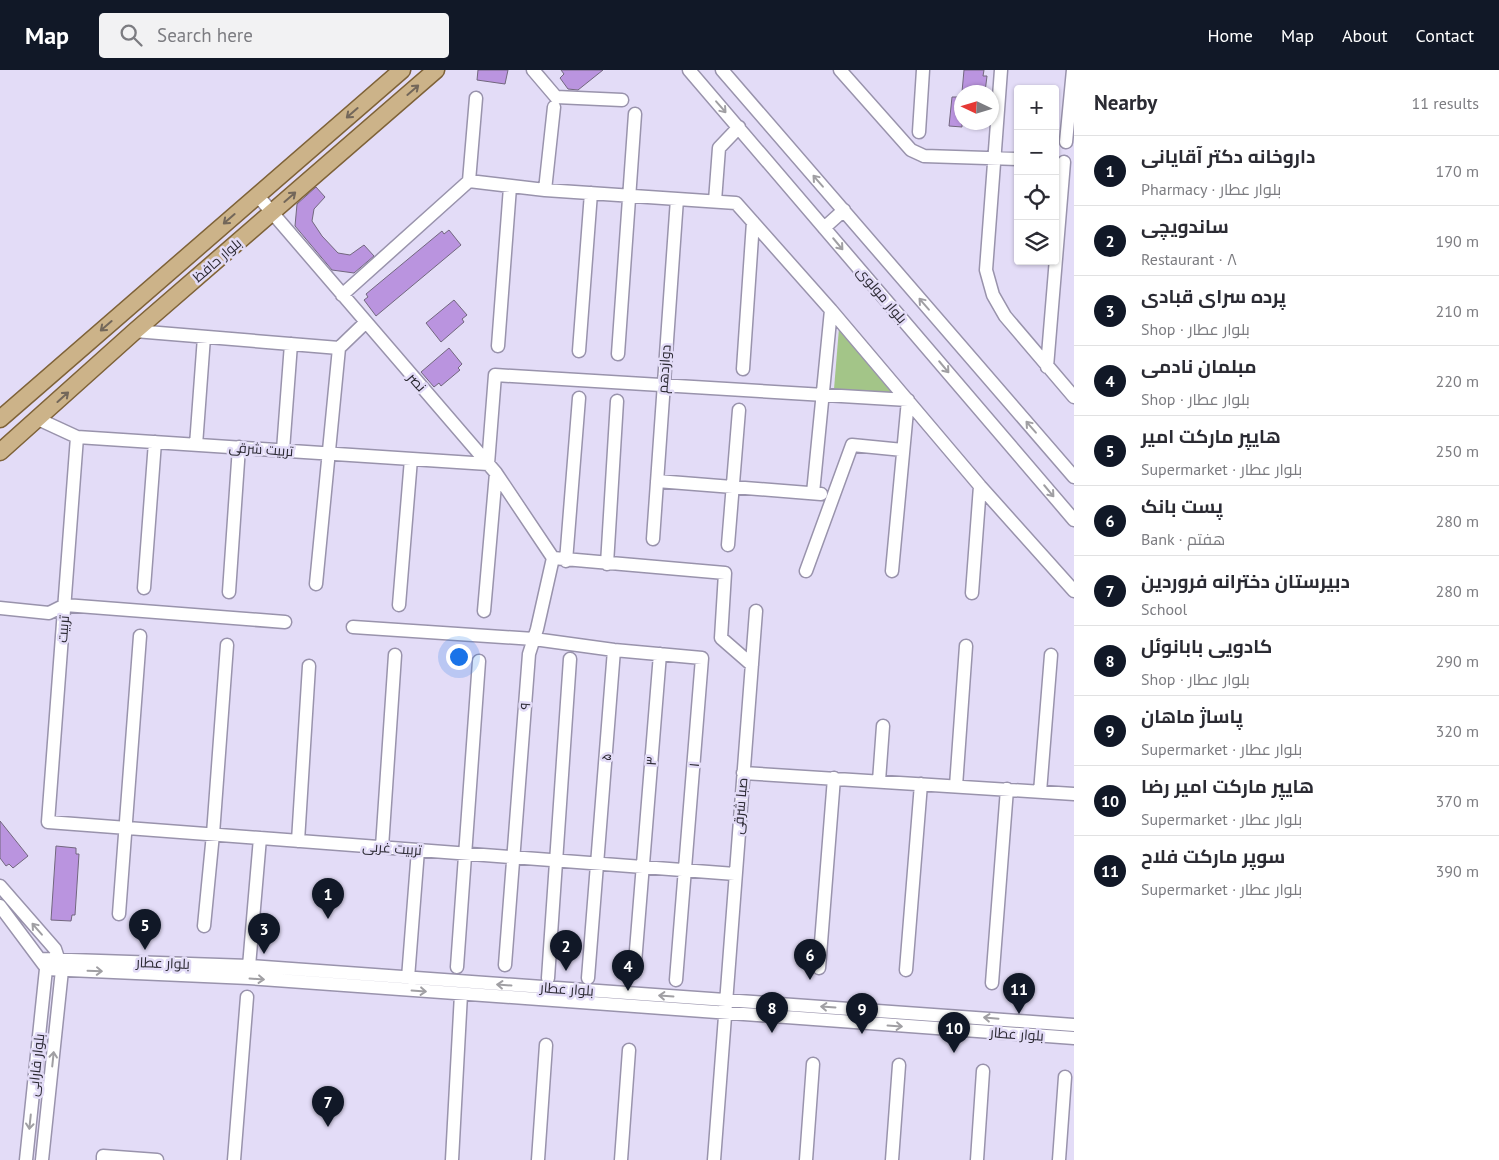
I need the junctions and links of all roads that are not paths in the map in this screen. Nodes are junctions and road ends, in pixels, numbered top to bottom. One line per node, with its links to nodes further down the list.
1 (402, 70): 25 (main road, بلوار حافظ, one-way to 25)
2 (436, 70): 30 (main road, بلوار حافظ, one-way to 2)
3 (534, 70): 12 (street)
4 (689, 70): 15 (street, بلوار مولوی, one-way to 15)
5 (722, 70): 29 (street, بلوار مولوی, one-way to 5)
6 (840, 70): 10 (street)
7 (923, 70): 16 (street)
8 (1002, 70): 18 (street)
9 (1073, 70): 17 (street)
10 (851, 76): 18 (street)
11 (476, 98): 21 (street)
12 (622, 100)
13 (554, 107): 23 (street)
14 (636, 114): 26 (street)
15 (739, 127): 28 (street); 32 (street, بلوار مولوی)
16 (919, 132)
17 (1066, 142)
18 (996, 157): 19 (street); 43 (street)
19 (1014, 159)
20 (1064, 162): 43 (street)
21 (469, 181): 22 (street); 33 (street)
22 (510, 187): 23 (street); 39 (street)
23 (545, 190): 24 (street)
24 (591, 193): 26 (street); 41 (street)
25 (257, 195): 30 (street, نصر); 53 (main road, بلوار حافظ, one-way to 53)
26 (630, 196): 27 (street); 42 (street)
27 (677, 199): 28 (street); 45 (street, دوازدهم)
28 (715, 201): 31 (street)
29 (844, 210): 32 (street); 64 (street, بلوار مولوی, one-way to 29)
30 (272, 213): 33 (street, نصر); 36 (main road, بلوار حافظ)
31 (753, 222): 34 (street); 44 (street)
32 (824, 228): 70 (street, بلوار مولوی, one-way to 70)
33 (342, 295): 35 (street, نصر)
34 (831, 310): 46 (street); 49 (street)
35 (366, 322): 40 (street); 63 (street, نصر)
36 (134, 331): 37 (street); 52 (main road, بلوار حافظ, one-way to 36)
37 (204, 337): 38 (street); 56 (street)
38 (291, 344): 40 (street); 58 (street)
39 (498, 346)
40 (339, 348): 61 (street)
41 (579, 351)
42 (618, 354)
43 (1047, 367): 47 (street)
44 (743, 369)
45 (663, 386): 46 (street); 63 (street); 65 (street, دوازدهم)
46 (824, 394): 49 (street); 68 (street)
47 (1074, 397)
48 (579, 398): 74 (street)
49 (908, 400): 59 (street); 67 (street)
50 (617, 401): 75 (street)
51 (739, 410): 66 (street)
52 (38, 419): 54 (street, تربیت شرقی); 60 (main road, بلوار حافظ)
53 (0, 420)
54 (77, 437): 55 (street, تربیت شرقی); 83 (street, تربیت)
55 (155, 442): 56 (street, تربیت شرقی); 79 (street)
56 (196, 445): 57 (street, تربیت شرقی)
57 (239, 447): 58 (street, تربیت شرقی); 81 (street)
58 (283, 450): 61 (street, تربیت شرقی)
59 (903, 450): 69 (street); 77 (street)
60 (0, 452)
61 (330, 454): 62 (street, تربیت شرقی); 78 (street)
62 (411, 459): 63 (street, تربیت شرقی); 84 (street)
63 (492, 468): 73 (street, نصر); 86 (street)
64 (1074, 477)
65 (657, 481): 66 (street); 71 (street, دوازدهم)
66 (732, 486): 68 (street); 72 (street)
67 (980, 486): 80 (street); 82 (street)
68 (813, 493): 69 (street)
69 (832, 494): 76 (street)
70 (1074, 520)
71 (653, 539)
72 (728, 546)
73 (553, 558): 74 (street); 91 (street, ۹)
74 (566, 561): 75 (street)
75 (608, 564): 100 (street)
76 (806, 571)
77 (892, 572)
78 (316, 584)
79 (144, 588)
80 (1074, 591)
81 (229, 592)
82 (972, 592)
83 (65, 605): 85 (street); 88 (street); 111 (street, تربیت)
84 (399, 605)
85 (0, 608)
86 (484, 611)
87 (756, 611): 100 (street, صبا شرقی)
88 (285, 622)
89 (353, 627): 91 (street)
90 (140, 636): 112 (street)
91 (534, 639): 94 (street); 119 (street, ۹)
92 (227, 645): 113 (street)
93 (966, 646): 107 (street)
94 (614, 650): 95 (street); 121 (street, ۵)
95 (660, 654): 122 (street, ۳); 123 (street, ۱)
96 (395, 655): 116 (street)
97 (1051, 655): 109 (street)
98 (570, 659): 120 (street)
99 (479, 661): 118 (street)
100 (752, 665): 103 (street, صبا شرقی)
101 (309, 666): 115 (street)
102 (883, 726): 105 (street)
103 (743, 773): 104 (street); 124 (street, صبا شرقی)
104 (834, 778): 105 (street); 135 (street)
105 (879, 781): 106 (street)
106 (921, 784): 107 (street); 136 (street)
107 (956, 786): 108 (street)
108 (1007, 789): 109 (street); 141 (street)
109 (1040, 792): 110 (street)
110 (1074, 794)
111 (48, 822): 112 (street, تربیت غربی)
112 (127, 828): 113 (street, تربیت غربی); 127 (street)
113 (213, 834): 114 (street, تربیت غربی); 128 (street)
114 (260, 838): 115 (street, تربیت غربی); 133 (street)
115 (298, 841): 116 (street, تربیت غربی)
116 (382, 847): 117 (street, تربیت غربی)
117 (418, 850): 118 (street, تربیت غربی); 137 (street)
118 (467, 854): 119 (street, تربیت غربی); 134 (street)
119 (513, 857): 120 (street, تربیت غربی); 132 (street, ۹)
120 (557, 861): 121 (street, تربیت غربی); 138 (street)
121 (598, 864): 122 (street, تربیت غربی); 139 (street, ۵)
122 (643, 867): 123 (street, تربیت غربی); 129 (street, ۳)
123 (685, 871): 124 (street, تربیت غربی); 140 (street, ۱)
124 (735, 874): 144 (street, صبا شرقی)
125 (0, 886): 131 (street, one-way to 125)
126 (0, 906): 130 (street)
127 (119, 914)
128 (204, 926)
129 (635, 963)
130 (44, 964): 131 (street, بلوار عطار); 155 (street, بلوار فارابی, one-way to 155)
131 (61, 965): 133 (street, بلوار عطار); 142 (street, بلوار عطار, one-way to 142); 156 (street, بلوار فارابی, one-way to 131)
132 (505, 965)
133 (249, 966): 137 (street, بلوار عطار)
134 (457, 966)
135 (819, 968)
136 (906, 970)
137 (408, 978): 144 (street, بلوار عطار, one-way to 137)
138 (548, 978)
139 (588, 978)
140 (676, 980)
141 (992, 983)
142 (461, 994): 145 (street, بلوار عطار); 159 (street)
143 (247, 997): 158 (street)
144 (725, 1000): 145 (street, صبا شرقی); 146 (street, بلوار عطار, one-way to 144)
145 (724, 1014): 147 (street, بلوار عطار, one-way to 147); 162 (street, صبا شرقی)
146 (1074, 1025)
147 (1074, 1038)
148 (546, 1045): 160 (street)
149 (629, 1050): 161 (street)
150 (813, 1064): 163 (street)
151 (899, 1065): 164 (street)
152 (983, 1071): 165 (street)
153 (1065, 1077): 166 (street)
154 (103, 1158): 157 (street)
155 (26, 1160)
156 (42, 1160)
157 (157, 1160)
158 (234, 1160)
159 (452, 1160)
160 (538, 1160)
161 (621, 1160)
162 (714, 1160)
163 (806, 1160)
164 (892, 1160)
165 (977, 1160)
166 (1059, 1160)

